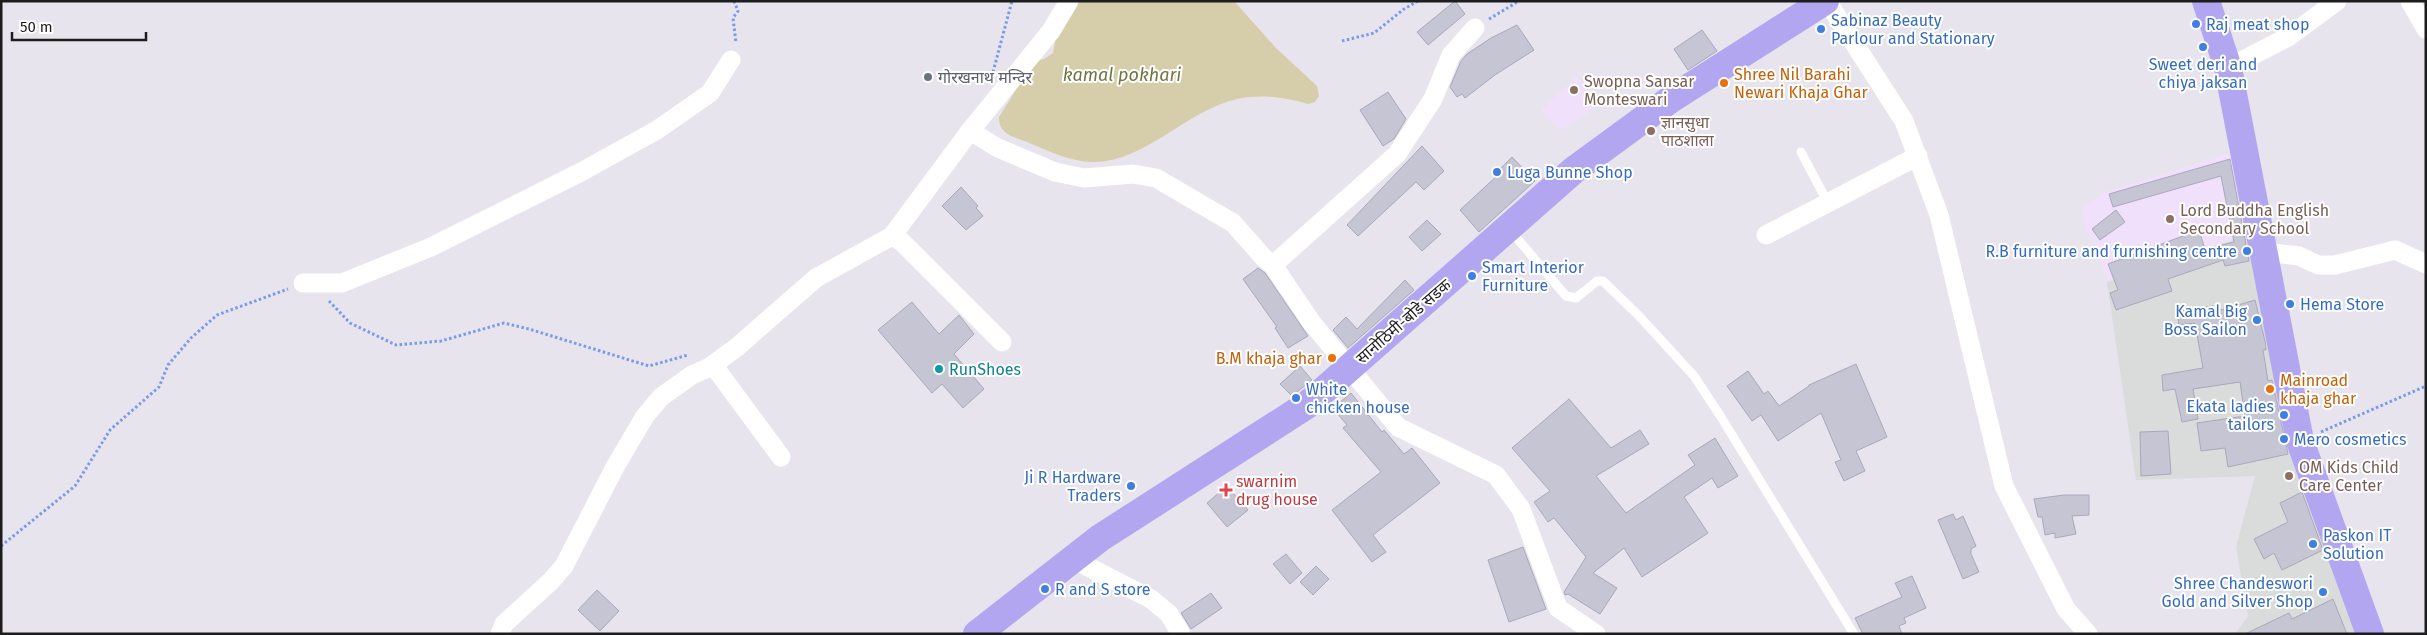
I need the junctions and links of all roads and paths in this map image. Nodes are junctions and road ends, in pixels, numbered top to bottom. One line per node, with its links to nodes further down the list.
1 (734, 1): 13 (path)
2 (1012, 1): 15 (path)
3 (1069, 1): 16 (street)
4 (1418, 1): 12 (path)
5 (1519, 1): 10 (path)
6 (1826, 1): 18 (street); 20 (main road, सानोठिमी-बोडे सडक)
7 (2206, 1): 14 (main road)
8 (2337, 1): 14 (street)
9 (2410, 1): 11 (street)
10 (1475, 28): 25 (street)
11 (2426, 29)
12 (1342, 41)
13 (731, 60): 26 (street)
14 (2228, 68): 23 (main road)
15 (990, 81)
16 (970, 131): 22 (street); 25 (street)
17 (1801, 152): 19 (lane)
18 (1918, 156): 19 (street); 41 (street)
19 (1828, 203): 21 (street)
20 (1509, 228): 30 (main road, सानोठिमी-बोडे सडक); 40 (lane)
21 (1766, 235)
22 (892, 236): 27 (street); 29 (street)
23 (2265, 252): 24 (street); 32 (main road)
24 (2426, 264)
25 (1273, 265): 30 (street)
26 (303, 283): 28 (path); 34 (path)
27 (1002, 342)
28 (695, 354)
29 (713, 365): 33 (street); 36 (street)
30 (1348, 368): 35 (main road, सानोठिमी-बोडे सडक); 39 (street)
31 (2426, 386): 32 (path)
32 (2300, 441): 42 (main road)
33 (781, 457)
34 (1, 546)
35 (1073, 559): 37 (main road, सानोठिमी-बोडे सडक); 38 (street)
36 (500, 634)
37 (977, 634)
38 (1181, 634)
39 (1596, 634)
40 (1854, 634)
41 (2088, 634)
42 (2370, 634)

